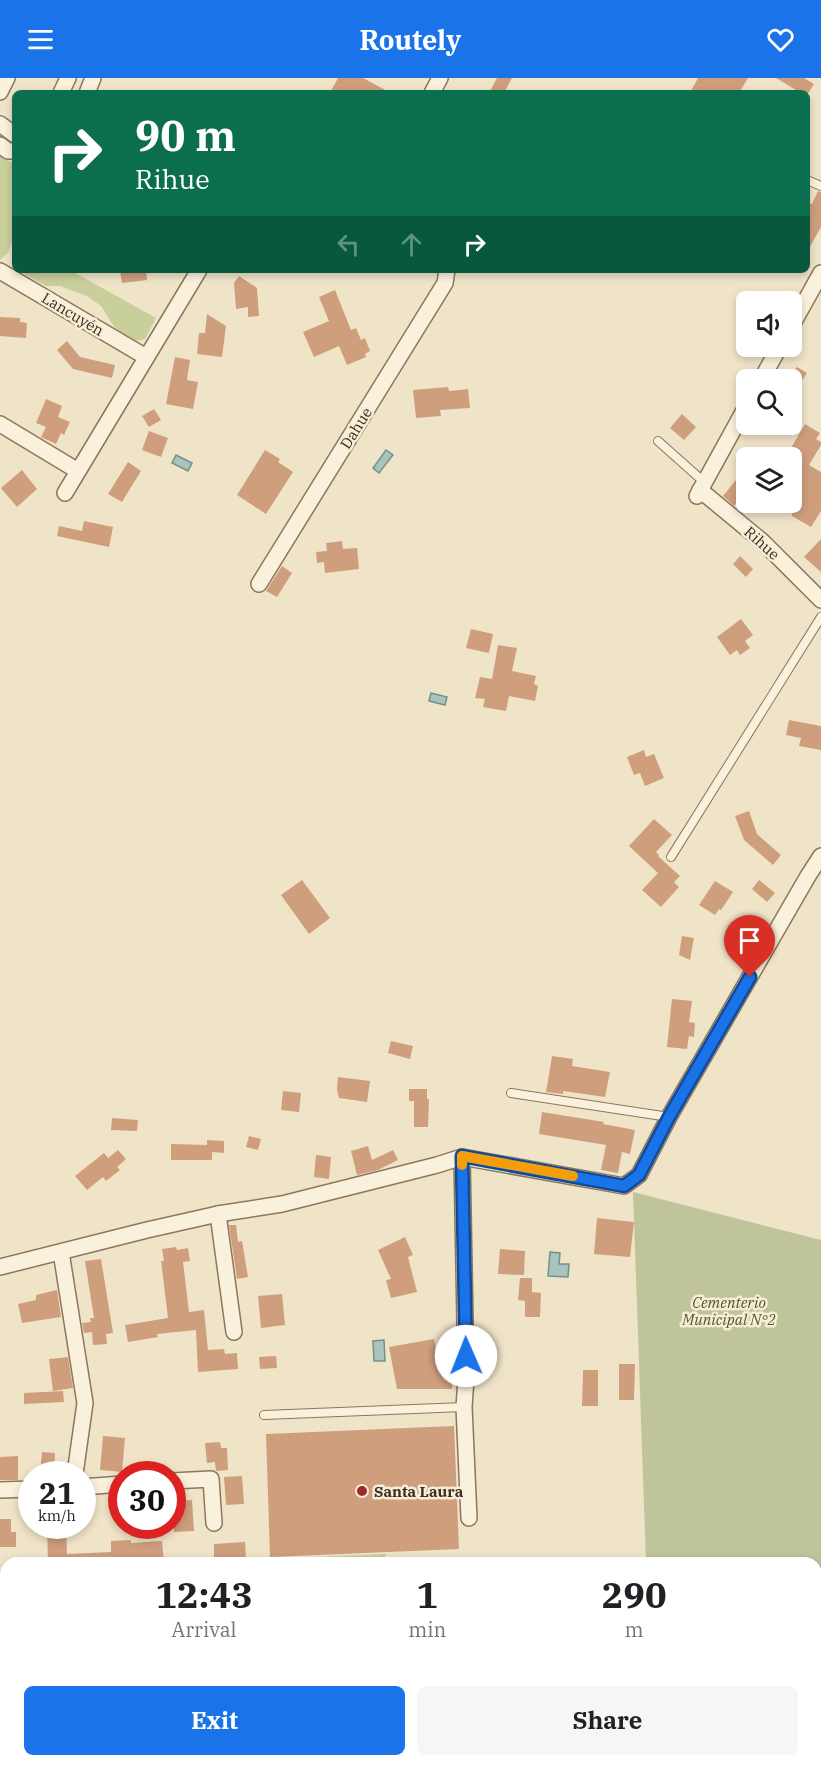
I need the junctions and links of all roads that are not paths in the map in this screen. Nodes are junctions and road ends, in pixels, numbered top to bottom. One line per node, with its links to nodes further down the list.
1 (7, 78): 2 (street)
2 (0, 92)
3 (9, 272): 8 (street, Lancuyén)
4 (197, 273): 8 (street)
5 (447, 273): 15 (street, Dahue)
6 (821, 273): 7 (street)
7 (802, 307)
8 (146, 357): 12 (street)
9 (0, 424): 12 (street)
10 (736, 425): 13 (street)
11 (658, 441): 13 (lane)
12 (78, 471): 14 (street)
13 (700, 489): 16 (street, Rihue)
14 (64, 492)
15 (259, 584)
16 (821, 600)
17 (821, 617): 19 (lane)
18 (821, 856): 21 (street)
19 (671, 857)
20 (511, 1093): 21 (lane)
21 (669, 1117): 22 (street)
22 (462, 1156): 23 (street); 27 (street)
23 (218, 1214): 24 (street); 26 (street)
24 (61, 1252): 25 (street); 29 (street)
25 (0, 1266)
26 (234, 1332)
27 (464, 1407): 28 (lane); 33 (street)
28 (264, 1415)
29 (77, 1461)
30 (186, 1480): 34 (street)
31 (18, 1489): 32 (street)
32 (0, 1490)
33 (469, 1518)
34 (214, 1523)

